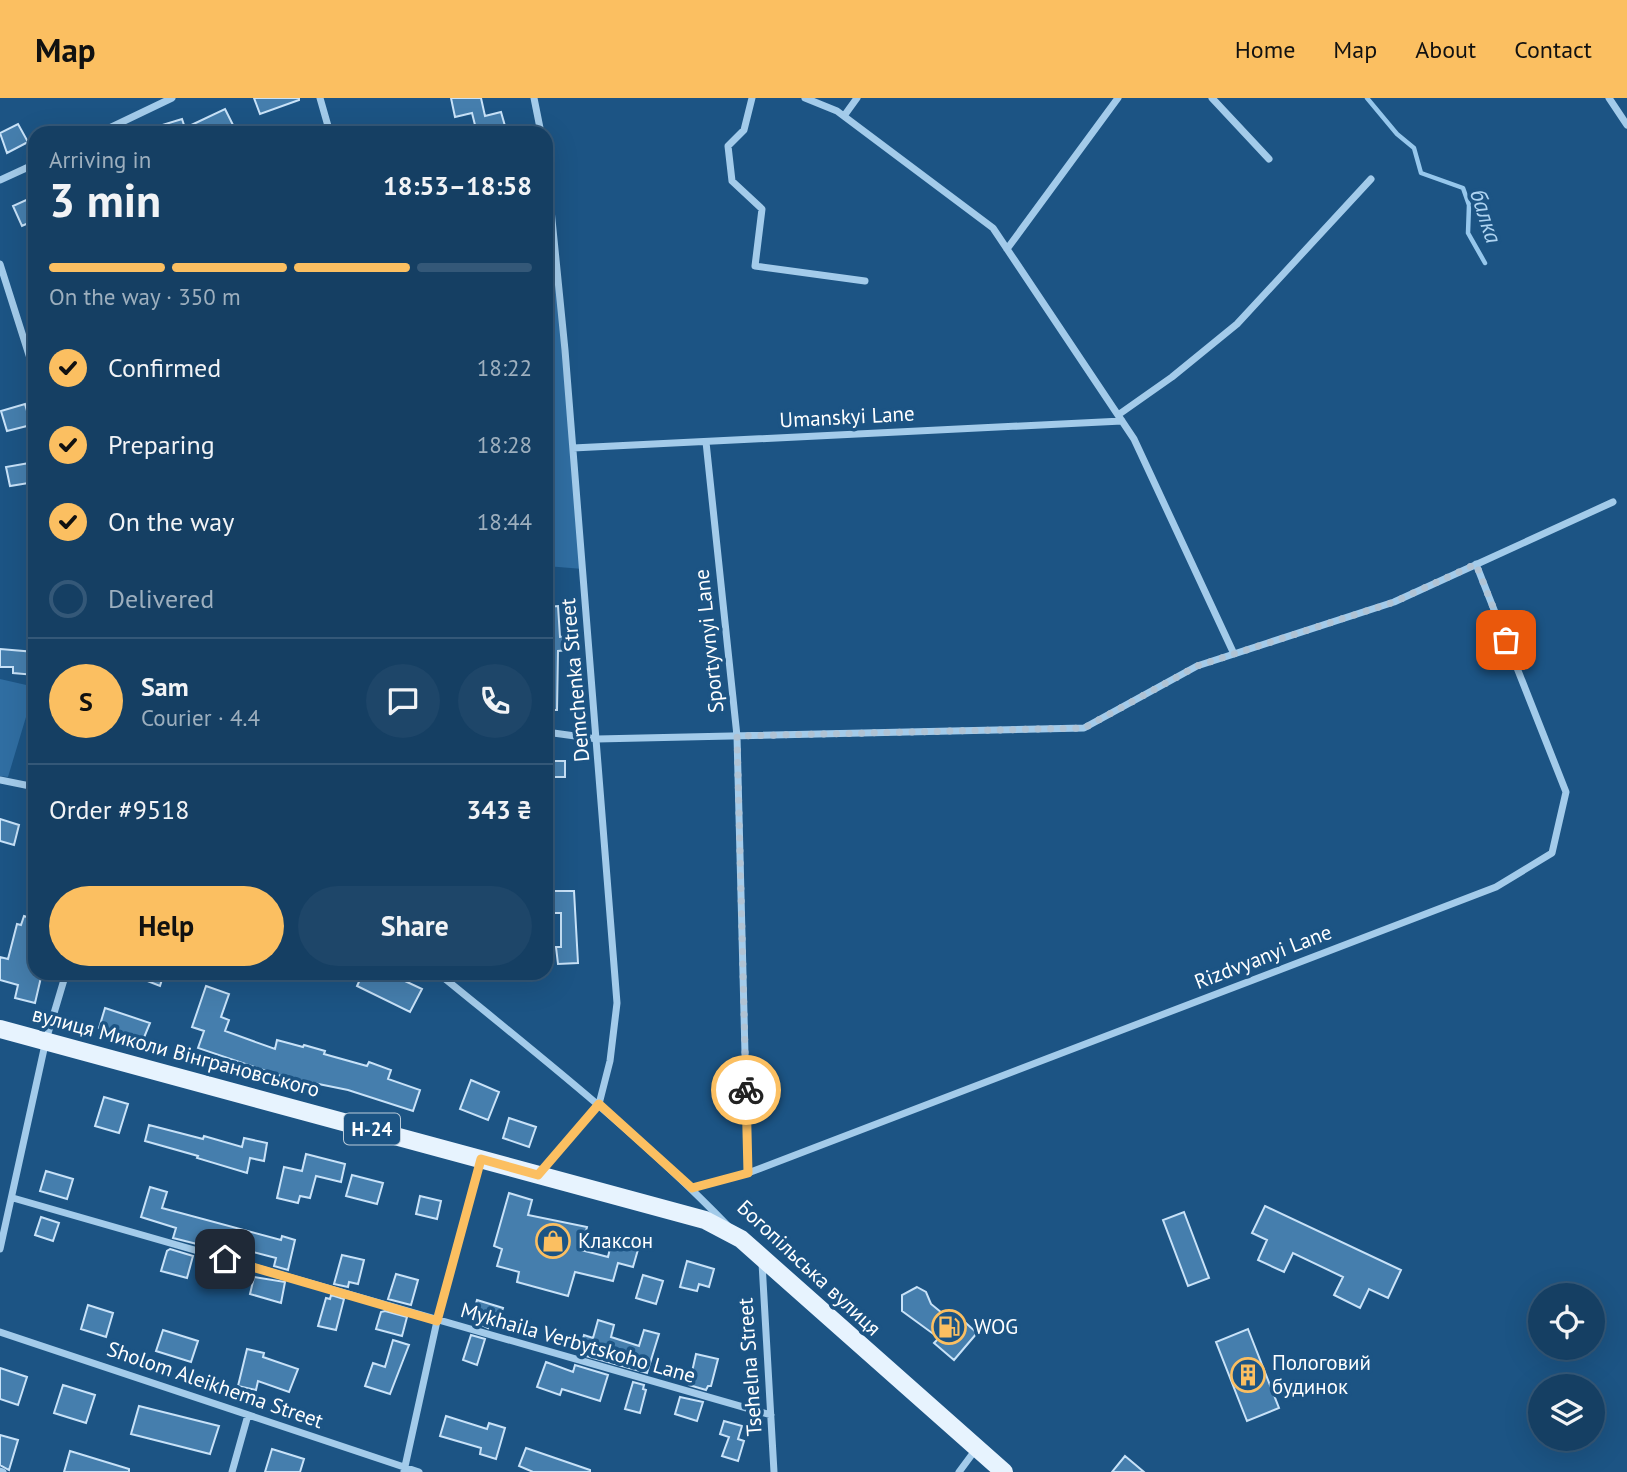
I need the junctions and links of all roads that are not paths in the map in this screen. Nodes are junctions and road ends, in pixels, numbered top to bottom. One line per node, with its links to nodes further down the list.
1 (320, 98): 14 (street)
2 (545, 98): 10 (street)
3 (752, 98): 23 (street)
4 (805, 98): 11 (street)
5 (857, 98): 11 (street)
6 (1118, 98): 21 (street)
7 (1212, 98): 16 (street)
8 (1609, 98): 12 (street)
9 (169, 99): 13 (street)
10 (534, 99): 15 (street)
11 (844, 116): 21 (street)
12 (1627, 125)
13 (113, 126)
14 (328, 126)
15 (540, 126)
16 (1269, 159)
17 (28, 167): 19 (street)
18 (1371, 178): 25 (street)
19 (0, 180)
20 (553, 234): 27 (street, Demchenka Street)
21 (1007, 249): 25 (street)
22 (0, 264): 24 (street)
23 (865, 281)
24 (28, 352)
25 (1120, 418): 26 (street, Umanskyi Lane); 30 (street)
26 (706, 442): 27 (street, Umanskyi Lane); 32 (street, Sportyvnyi Lane)
27 (573, 448): 33 (street, Demchenka Street)
28 (1613, 502): 29 (street)
29 (1476, 564): 30 (street); 42 (street, Rizdvyanyi Lane)
30 (1234, 654): 32 (street)
31 (553, 733): 33 (street)
32 (737, 736): 33 (street); 42 (street, Sportyvnyi Lane)
33 (597, 739): 40 (street, Demchenka Street)
34 (0, 780): 35 (street)
35 (28, 786)
36 (64, 980): 39 (street)
37 (447, 980): 40 (street, Богопільська вулиця)
38 (0, 1029): 39 (main road, вулиця Миколи Вінграновського / Н-24)
39 (46, 1040): 41 (main road, вулиця Миколи Вінграновського / Н-24); 45 (street)
40 (599, 1104): 43 (street, Demchenka Street); 44 (street, Богопільська вулиця)
41 (481, 1159): 43 (main road, вулиця Миколи Вінграновського / Н-24); 49 (street)
42 (748, 1173): 44 (street, Rizdvyanyi Lane)
43 (538, 1175): 46 (main road, вулиця Миколи Вінграновського / Н-24)
44 (692, 1188): 46 (street, Богопільська вулиця)
45 (13, 1198): 47 (street); 49 (street, Mykhaila Verbytskoho Lane)
46 (741, 1239): 48 (main road, Богопільська вулиця / Н-24)
47 (0, 1250)
48 (762, 1260): 52 (street, Tsehelna Street); 53 (main road, Богопільська вулиця / Н-24)
49 (437, 1321): 52 (street, Mykhaila Verbytskoho Lane); 54 (street)
50 (0, 1332): 51 (street, Sholom Aleikhema Street)
51 (248, 1415): 54 (street, Sholom Aleikhema Street); 55 (street)
52 (771, 1415): 57 (street, Tsehelna Street)
53 (986, 1460): 58 (street); 59 (main road, Богопільська вулиця / Н-24)
54 (404, 1470): 56 (street, Sholom Aleikhema Street)
55 (232, 1472)
56 (419, 1472)
57 (774, 1472)
58 (959, 1472)
59 (1004, 1472)

